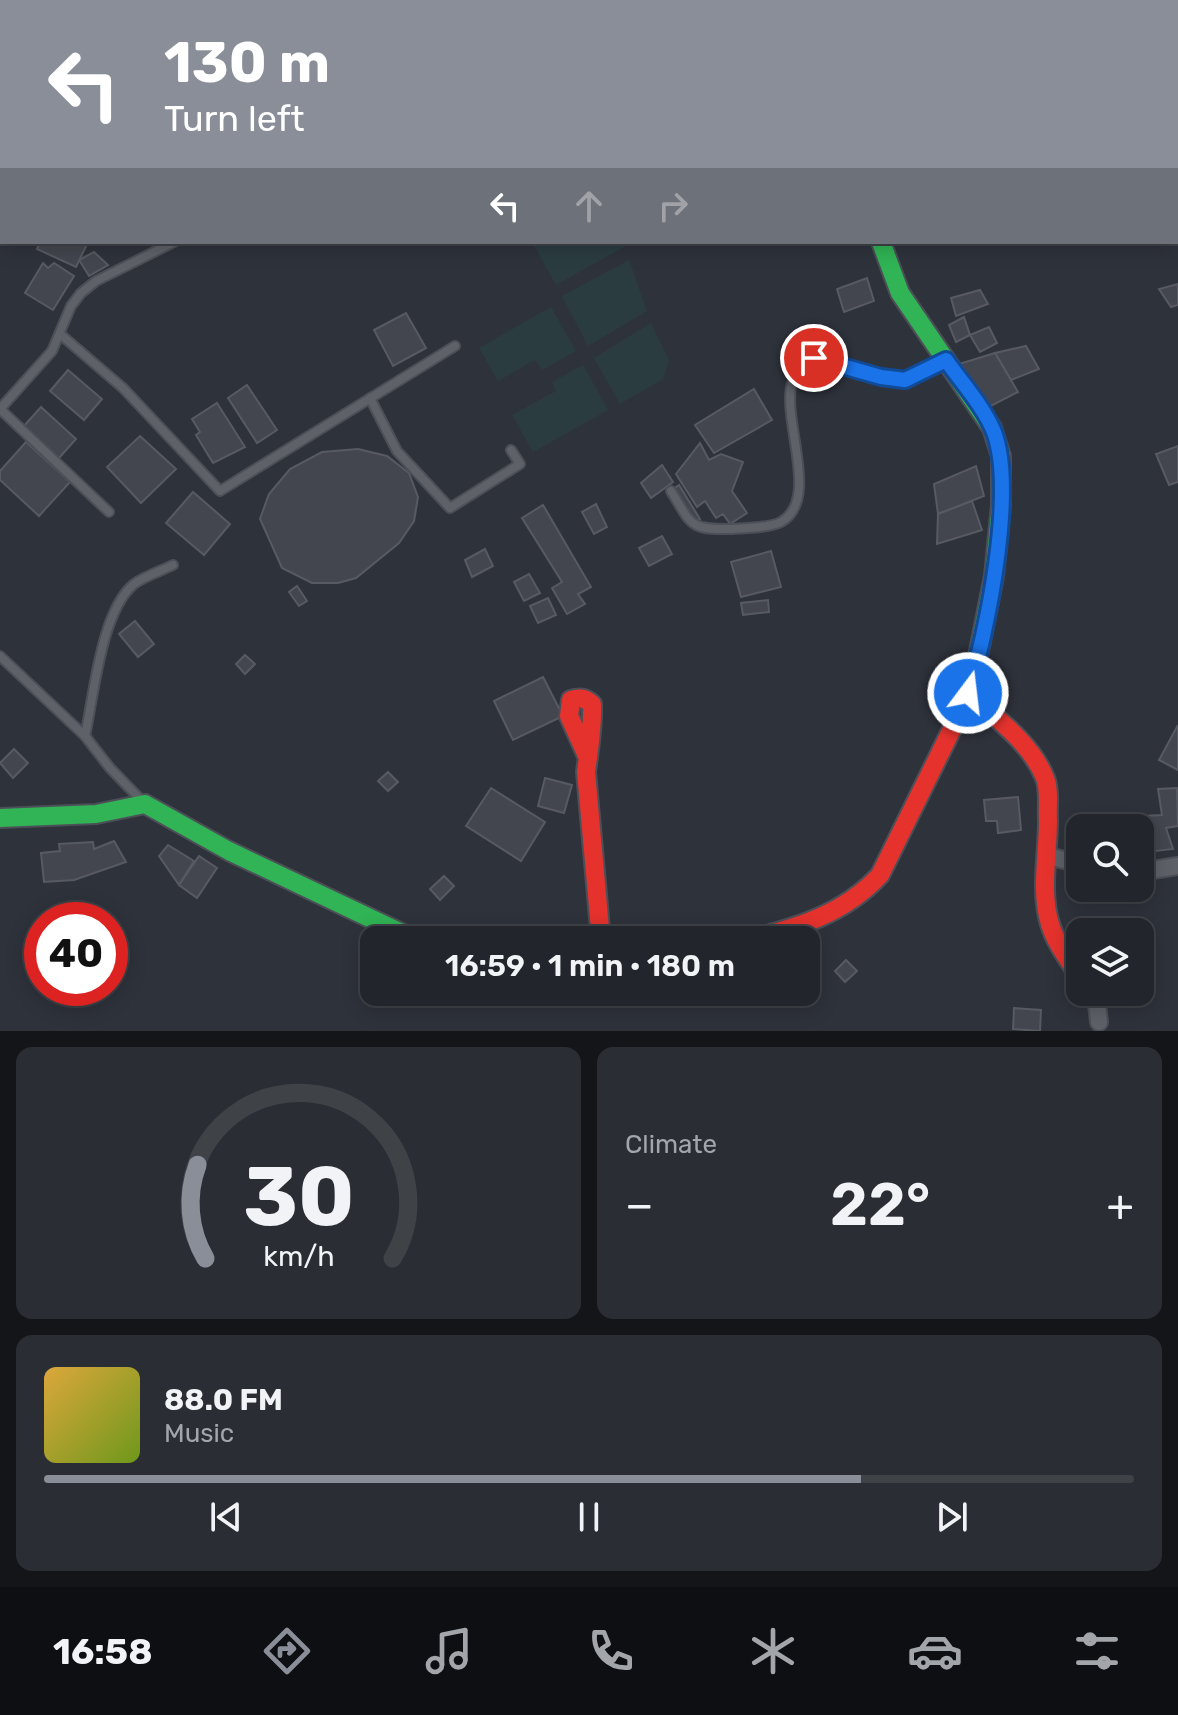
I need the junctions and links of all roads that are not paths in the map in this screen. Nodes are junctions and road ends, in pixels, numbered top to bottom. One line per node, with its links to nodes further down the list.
1 (170, 244): 3 (lane)
2 (882, 244): 5 (street)
3 (60, 334): 6 (lane); 7 (lane)
4 (455, 346): 6 (lane)
5 (946, 360): 9 (lane); 13 (street)
6 (370, 398): 8 (lane)
7 (0, 409): 10 (lane)
8 (511, 450)
9 (671, 491)
10 (109, 512)
11 (173, 565): 14 (lane)
12 (0, 656): 14 (lane)
13 (968, 693): 18 (street); 24 (street)
14 (85, 736): 16 (lane)
15 (588, 758): 23 (street)
16 (145, 804): 17 (street); 22 (street)
17 (0, 818)
18 (1048, 856): 19 (street); 25 (street)
19 (1066, 860)
20 (1178, 866): 21 (street)
21 (1154, 870)
22 (387, 926)
23 (600, 926)
24 (795, 926)
25 (1066, 956)
26 (1097, 1006): 27 (street)
27 (1099, 1022)

